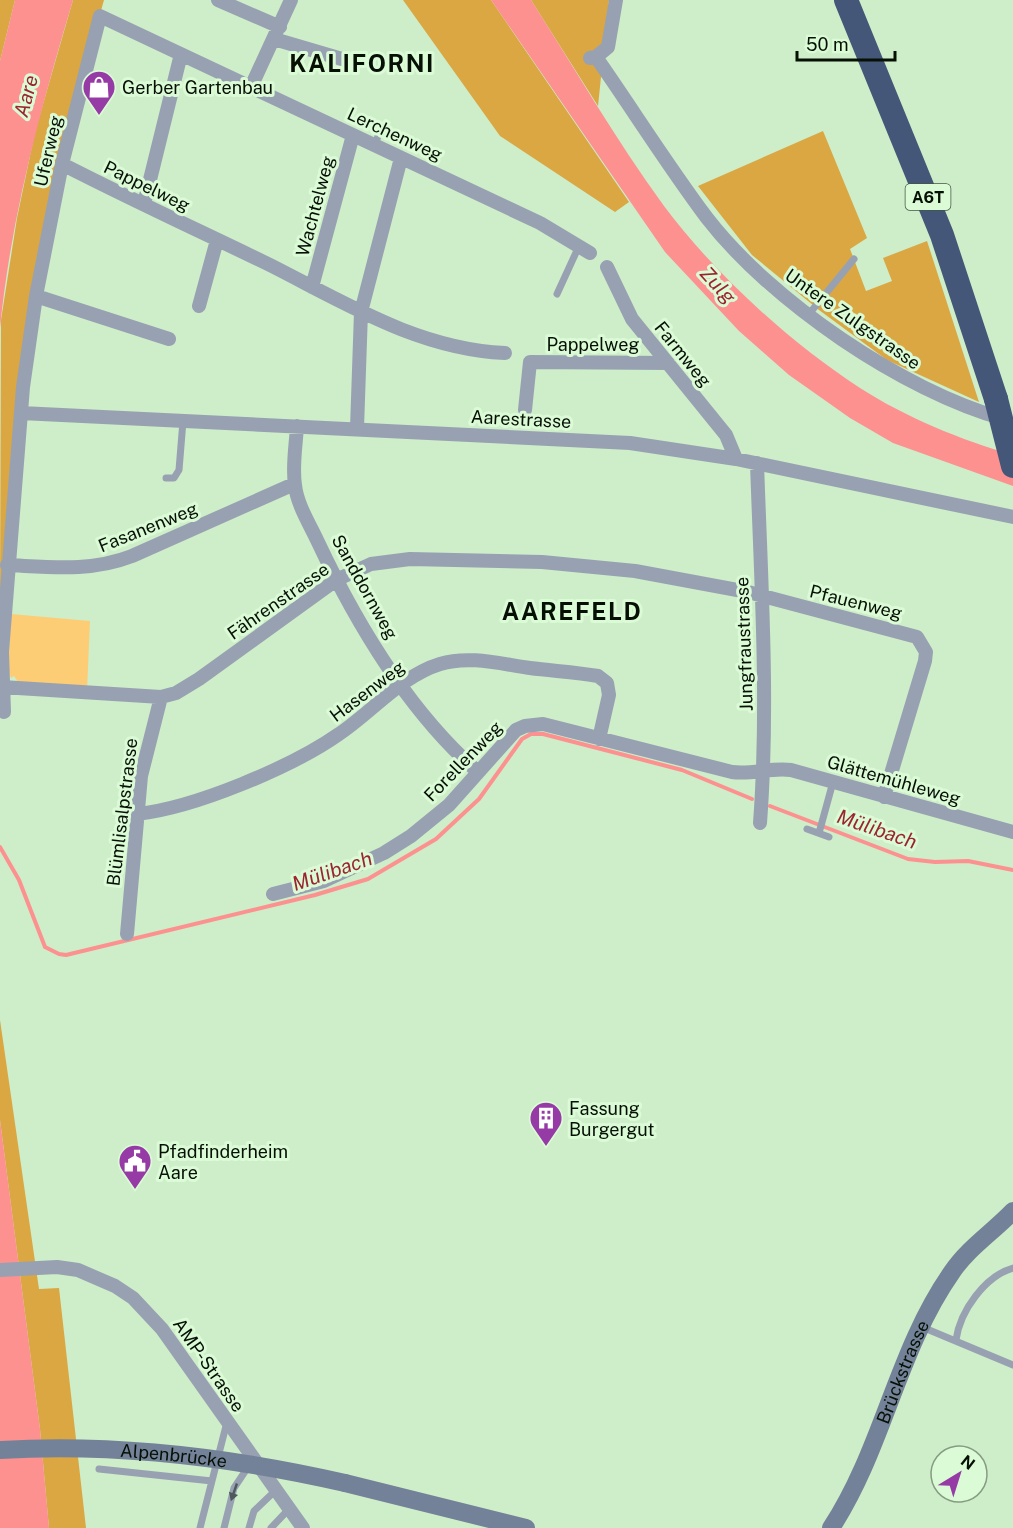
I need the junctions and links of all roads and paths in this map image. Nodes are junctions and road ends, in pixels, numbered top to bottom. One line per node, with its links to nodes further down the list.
1 (218, 0): 6 (street)
2 (291, 0): 6 (street)
3 (616, 0): 23 (street, Untere Zulgstrasse)
4 (846, 0): 35 (highway, A6T, bridge)
5 (100, 16): 7 (street, Lerchenweg); 12 (street, Uferweg)
6 (277, 33): 8 (street); 9 (street)
7 (181, 54): 9 (street, Lerchenweg); 13 (street)
8 (342, 59)
9 (251, 87): 10 (street, Lerchenweg)
10 (353, 135): 11 (street, Lerchenweg); 18 (street, Wachtelweg)
11 (401, 158): 15 (street, Lerchenweg); 22 (street)
12 (62, 165): 13 (street, Pappelweg); 20 (street, Uferweg)
13 (144, 204): 14 (street, Pappelweg)
14 (217, 240): 18 (street, Pappelweg); 21 (street)
15 (584, 249): 19 (lane)
16 (854, 259): 23 (lane)
17 (607, 267): 26 (street, Farmweg)
18 (312, 287): 22 (street, Pappelweg)
19 (557, 294)
20 (36, 296): 24 (street); 28 (street, Uferweg)
21 (199, 306)
22 (361, 312): 25 (street, Pappelweg); 32 (street)
23 (809, 314): 30 (street, Untere Zulgstrasse)
24 (169, 339)
25 (505, 353)
26 (668, 363): 27 (street, Pappelweg); 33 (street, Farmweg)
27 (525, 410)
28 (21, 413): 29 (street, Aarestrasse); 39 (street, Uferweg)
29 (183, 421): 31 (street, Aarestrasse); 36 (lane, Fasanenweg)
30 (1013, 421)
31 (297, 426): 32 (street, Aarestrasse); 37 (street, Sanddornweg)
32 (357, 428): 33 (street, Aarestrasse)
33 (736, 459): 34 (street, Aarestrasse)
34 (757, 463): 38 (street, Aarestrasse); 41 (street, Jungfraustrasse)
35 (1013, 466)
36 (166, 478)
37 (294, 484): 39 (street, Fasanenweg); 40 (street, Sanddornweg)
38 (1013, 518)
39 (8, 565): 43 (street, Uferweg)
40 (336, 580): 41 (street, Fährenstrasse); 42 (street, Sanddornweg); 44 (street, Fährenstrasse)
41 (761, 596): 47 (street, Jungfraustrasse); 50 (street, Pfauenweg)
42 (401, 685): 46 (street, Hasenweg); 48 (street, Sanddornweg); 51 (street, Hasenweg)
43 (2, 687): 44 (street, Fährenstrasse); 45 (street, Uferweg)
44 (161, 697): 51 (street, Blümlisalpstrasse)
45 (4, 712)
46 (599, 739): 47 (street, Forellenweg); 48 (street, Forellenweg)
47 (764, 771): 49 (street, Glättemühleweg); 52 (street, Jungfraustrasse)
48 (478, 772): 57 (street, Forellenweg)
49 (833, 782): 50 (street, Glättemühleweg); 54 (lane)
50 (884, 796): 55 (street, Glättemühleweg)
51 (137, 814): 58 (street, Blümlisalpstrasse)
52 (760, 823)
53 (807, 829): 54 (lane)
54 (820, 829): 56 (lane)
55 (1013, 832)
56 (829, 837)
57 (273, 894)
58 (127, 934)
59 (1013, 1211): 61 (main road, Brückstrasse)
60 (1013, 1225): 61 (main road, Brückstrasse)
61 (995, 1230): 64 (main road, Brückstrasse)
62 (1013, 1268): 65 (lane)
63 (0, 1270): 67 (street, AMP-Strasse)
64 (922, 1327): 65 (lane); 80 (main road, Brückstrasse)
65 (956, 1340): 66 (lane)
66 (1013, 1365)
67 (227, 1422): 69 (street, AMP-Strasse); 71 (lane)
68 (0, 1450): 79 (main road, Alpenbrücke, bridge)
69 (255, 1462): 72 (street, AMP-Strasse); 76 (lane, one-way to 76)
70 (99, 1469): 71 (lane)
71 (212, 1480): 75 (lane)
72 (276, 1490): 73 (street, AMP-Strasse); 77 (lane)
73 (289, 1509): 74 (street, AMP-Strasse); 78 (lane)
74 (301, 1527)
75 (200, 1528)
76 (224, 1528)
77 (249, 1528)
78 (271, 1528)
79 (526, 1528)
80 (831, 1528)

